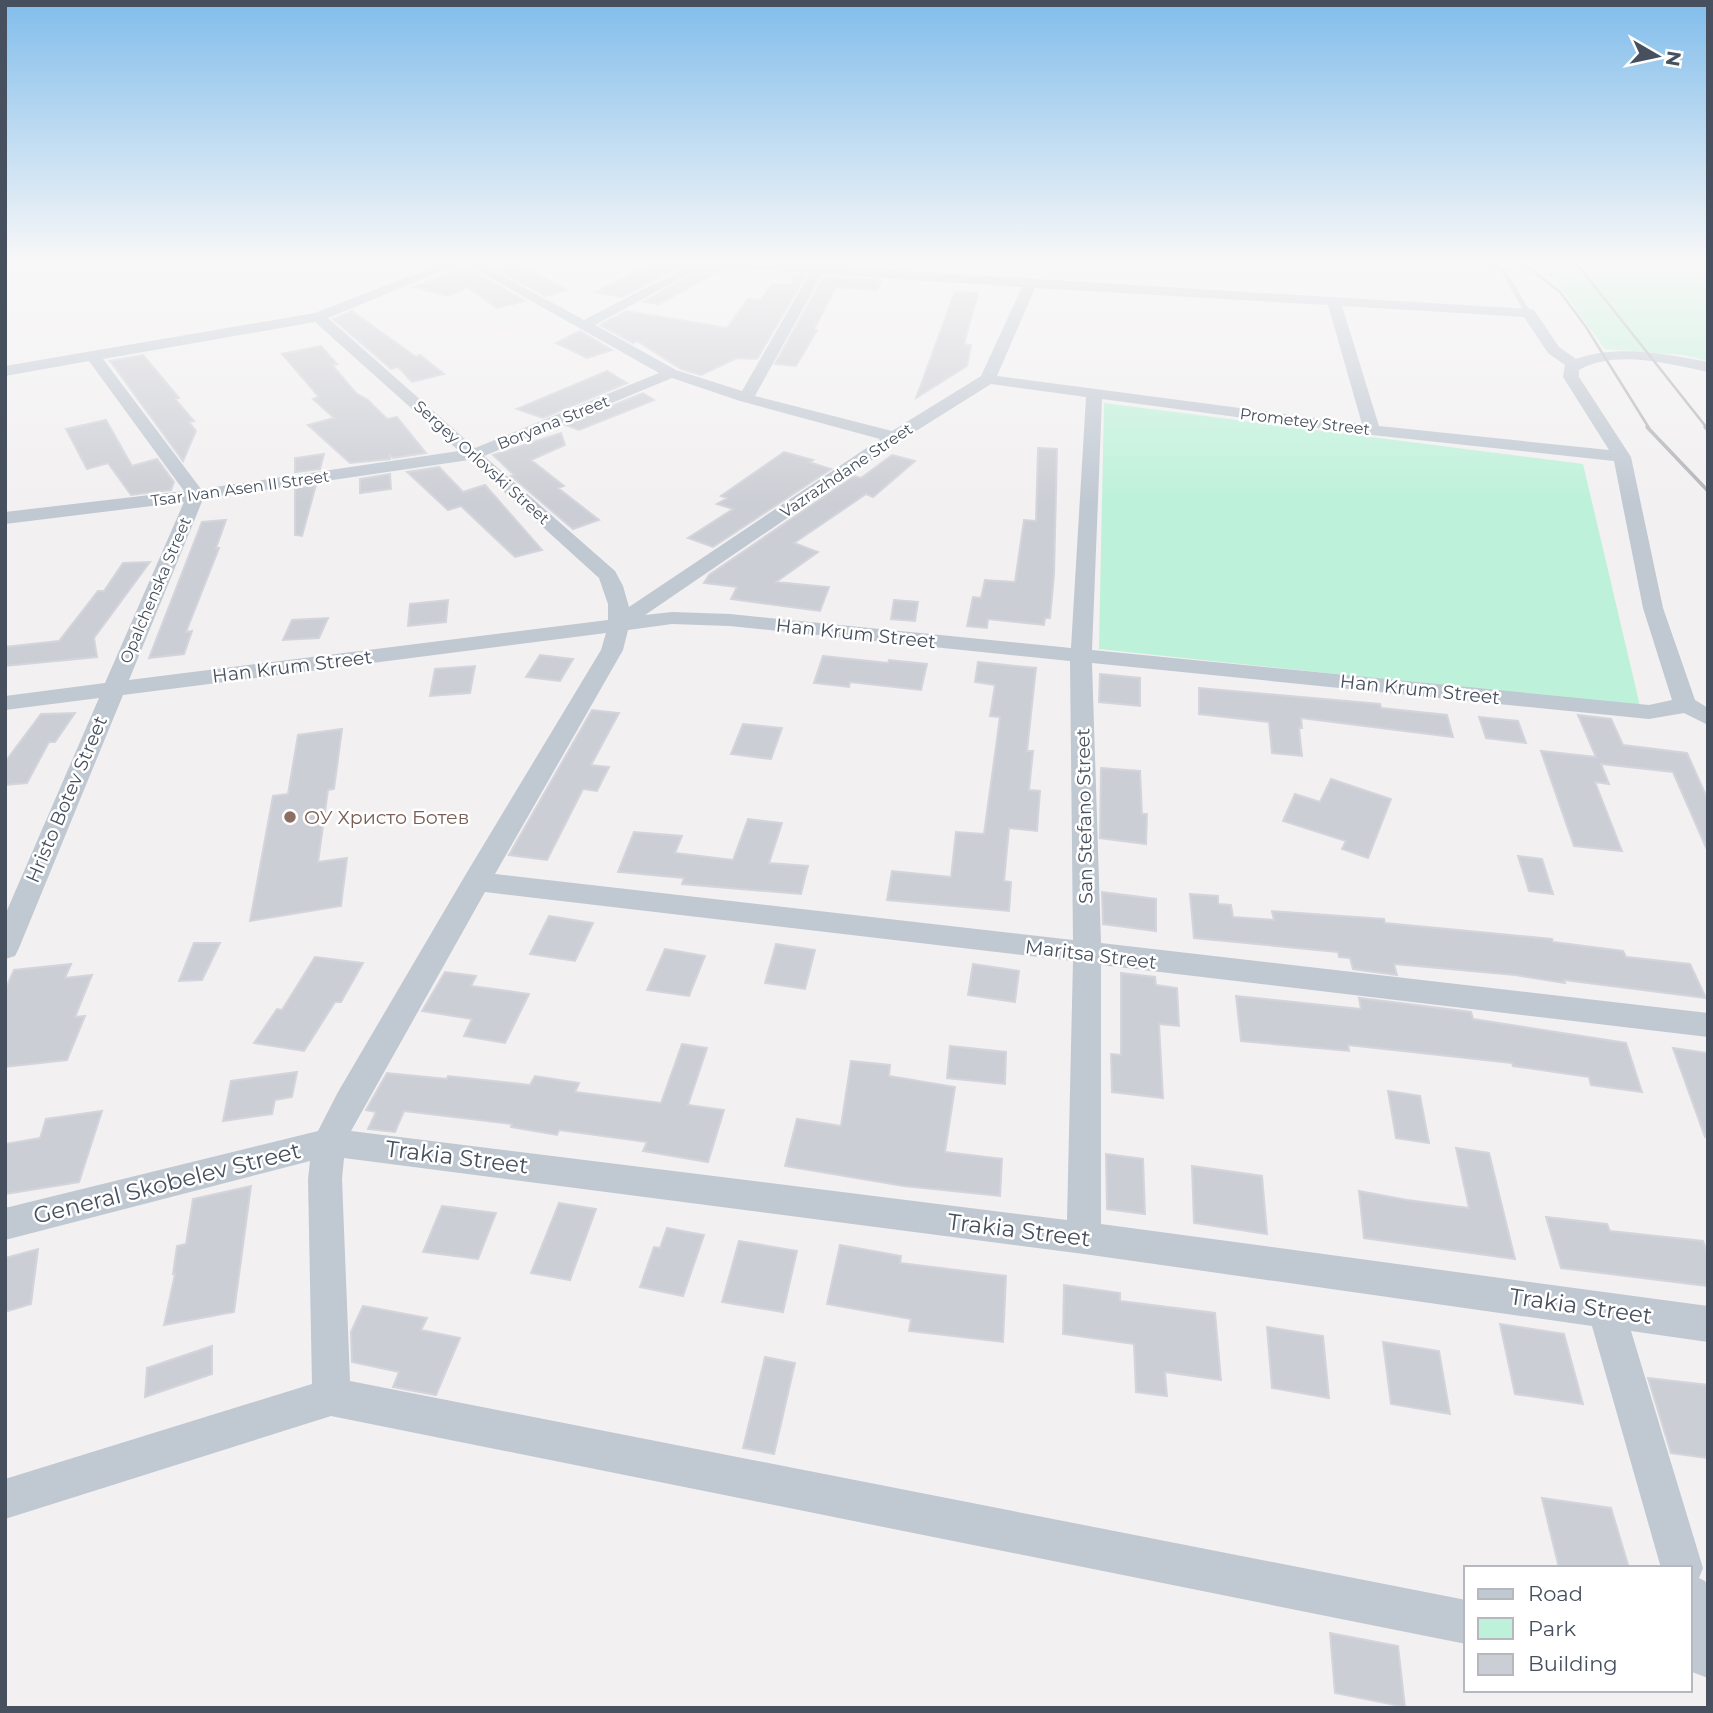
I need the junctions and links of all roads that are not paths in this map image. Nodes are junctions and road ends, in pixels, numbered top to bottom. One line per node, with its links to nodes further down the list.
1 (162, 344): 8 (street)
2 (348, 344): 18 (street, Sergey Orlovski Street)
3 (617, 344): 12 (street)
4 (776, 344): 15 (street)
5 (1004, 344): 13 (street)
6 (1346, 344): 16 (street)
7 (1548, 344): 9 (street)
8 (93, 356): 11 (street); 20 (street, Opalchenska Street)
9 (1580, 362): 10 (street); 19 (street)
10 (1708, 367)
11 (5, 371)
12 (671, 373): 15 (street); 18 (street, Boryana Street)
13 (988, 379): 14 (street, Prometey Street); 17 (street, Vazrazhdane Street)
14 (1094, 393): 16 (street, Prometey Street); 23 (street, San Stefano Street)
15 (746, 398): 17 (street)
16 (1372, 430): 19 (street, Prometey Street)
17 (894, 437): 22 (street, Vazrazhdane Street)
18 (474, 454): 20 (street, Tsar Ivan Asen II Street); 22 (street, Sergey Orlovski Street)
19 (1622, 457): 25 (street)
20 (196, 495): 21 (street, Tsar Ivan Asen II Street); 24 (street, Opalchenska Street)
21 (5, 518)
22 (620, 623): 23 (street, Han Krum Street); 24 (street, Han Krum Street); 28 (street)
23 (1081, 656): 25 (street, Han Krum Street); 31 (street, San Stefano Street)
24 (112, 689): 26 (street, Han Krum Street); 29 (street, Hristo Botev Street)
25 (1681, 692): 27 (street)
26 (5, 703)
27 (1708, 718)
28 (475, 881): 31 (street, Maritsa Street); 33 (street)
29 (13, 906): 30 (street, Hristo Botev Street)
30 (5, 948)
31 (1087, 954): 32 (street, Maritsa Street); 35 (street, San Stefano Street)
32 (1708, 1025)
33 (329, 1142): 34 (street, General Skobelev Street); 35 (street, Trakia Street); 38 (street)
34 (5, 1224)
35 (1084, 1238): 36 (street, Trakia Street)
36 (1606, 1310): 37 (street, Trakia Street); 40 (street)
37 (1708, 1324)
38 (331, 1396): 39 (street); 42 (street)
39 (5, 1499)
40 (1681, 1566)
41 (1692, 1603): 43 (street)
42 (1464, 1622)
43 (1708, 1656)

